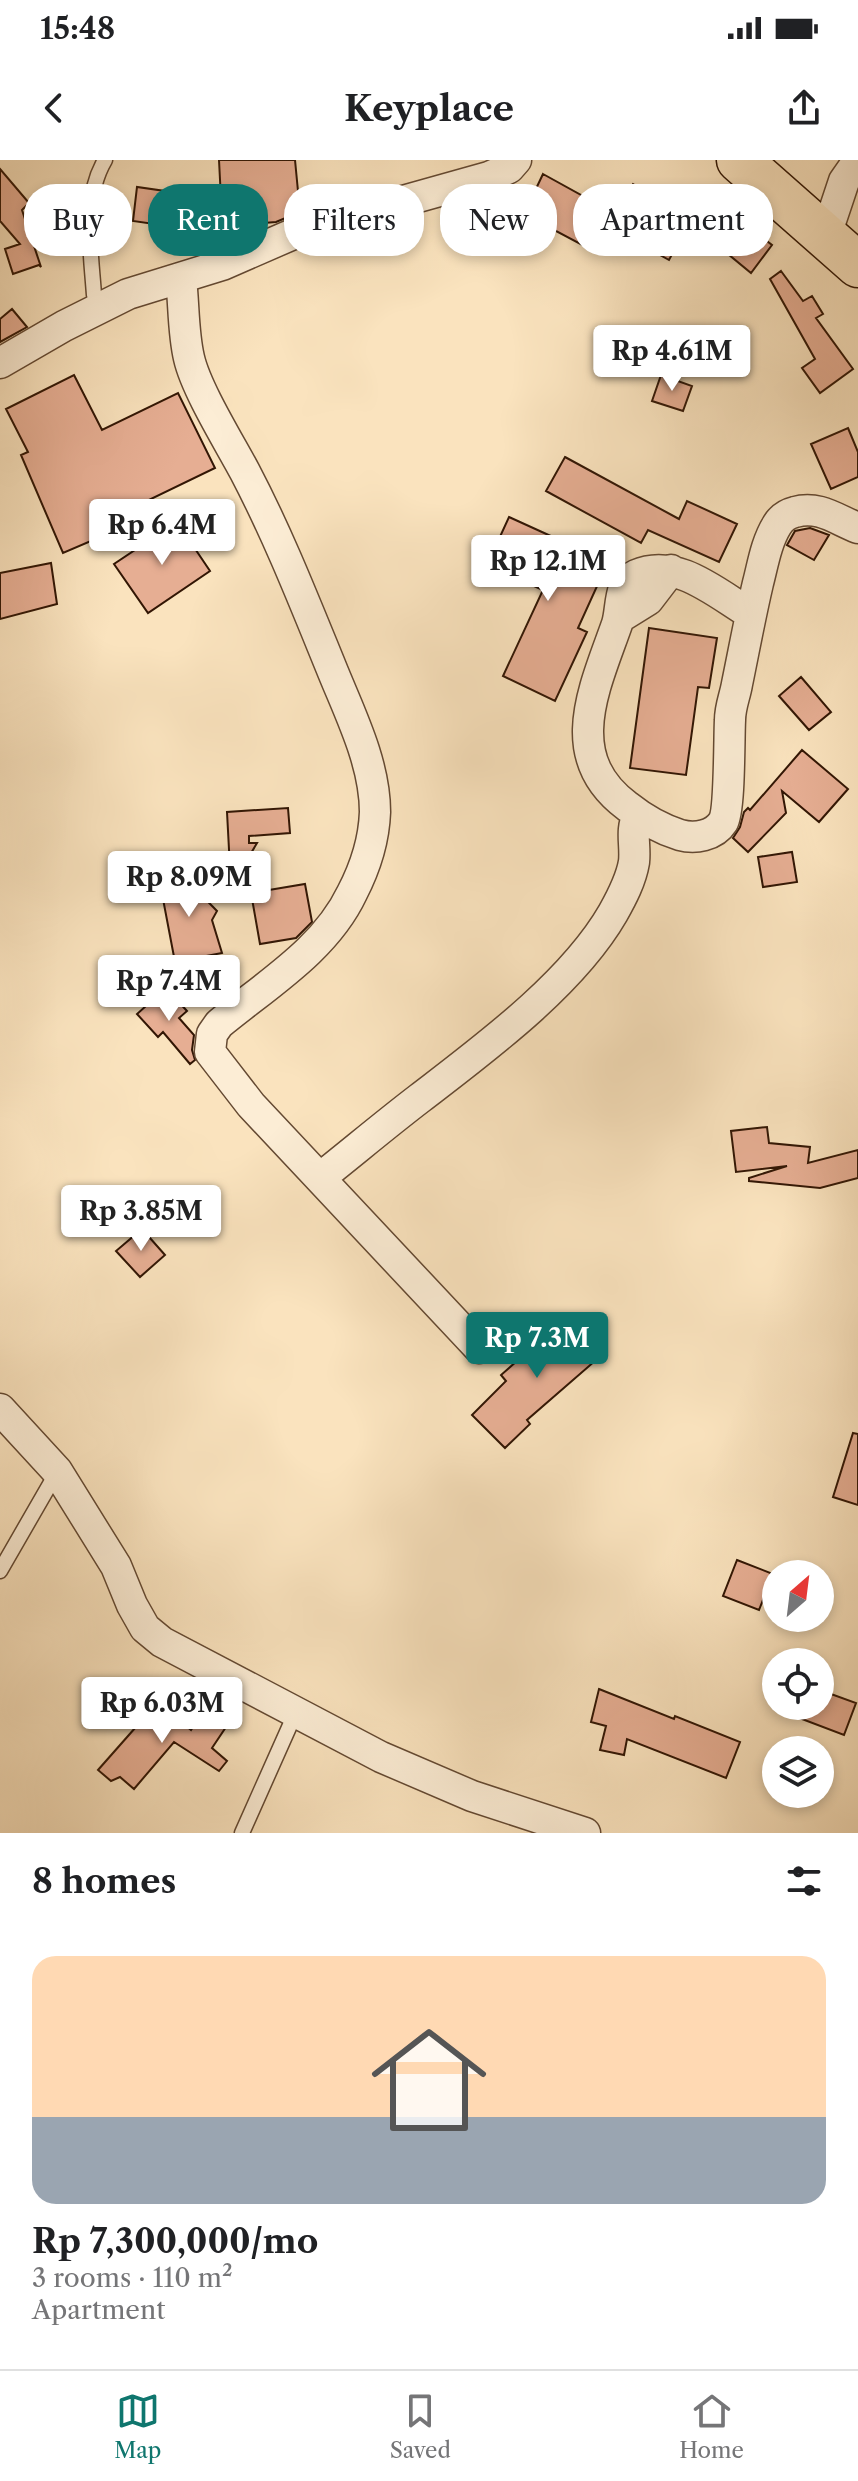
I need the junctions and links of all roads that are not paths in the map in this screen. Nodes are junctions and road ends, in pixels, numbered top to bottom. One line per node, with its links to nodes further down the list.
1 (105, 160): 8 (lane)
2 (516, 160): 7 (street)
3 (739, 160): 5 (highway)
4 (858, 161): 5 (street)
5 (826, 235): 6 (highway)
6 (858, 265)
7 (181, 279): 8 (street); 13 (street)
8 (106, 305): 9 (street)
9 (0, 363)
10 (858, 528): 11 (street)
11 (751, 614): 12 (street); 12 (street)
12 (638, 815): 13 (street)
13 (320, 1178): 14 (street)
14 (479, 1348)
15 (0, 1409): 16 (street)
16 (57, 1471): 17 (lane); 18 (street)
17 (0, 1571)
18 (295, 1714): 19 (lane); 20 (street)
19 (242, 1833)
20 (585, 1833)

